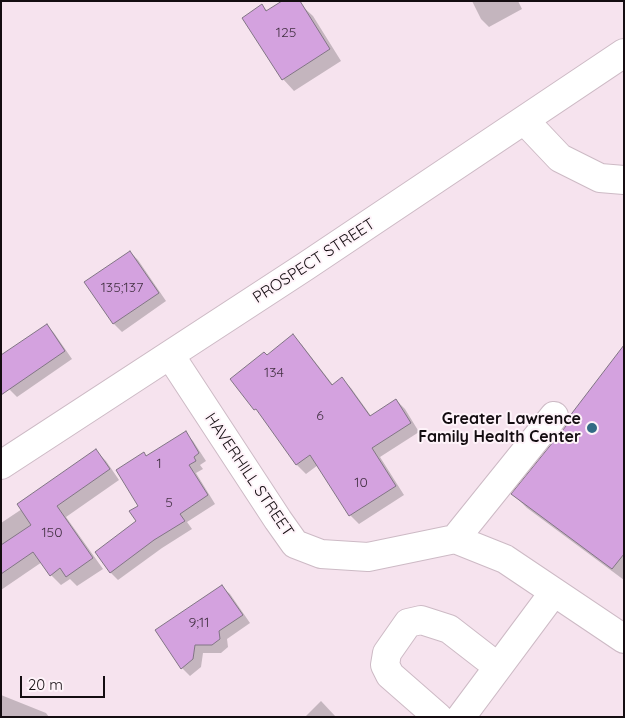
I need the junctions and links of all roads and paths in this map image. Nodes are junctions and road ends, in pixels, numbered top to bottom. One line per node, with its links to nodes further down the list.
1 (624, 53): 2 (street, PROSPECT STREET)
2 (524, 120): 3 (street); 4 (street, PROSPECT STREET)
3 (624, 180)
4 (170, 355): 6 (street, PROSPECT STREET); 7 (street, HAVERHILL STREET)
5 (554, 416): 7 (street)
6 (1, 465)
7 (455, 539): 8 (street)
8 (554, 592): 9 (street); 10 (street)
9 (624, 640)
10 (498, 667): 11 (street); 12 (street)
11 (438, 717)
12 (461, 717)

